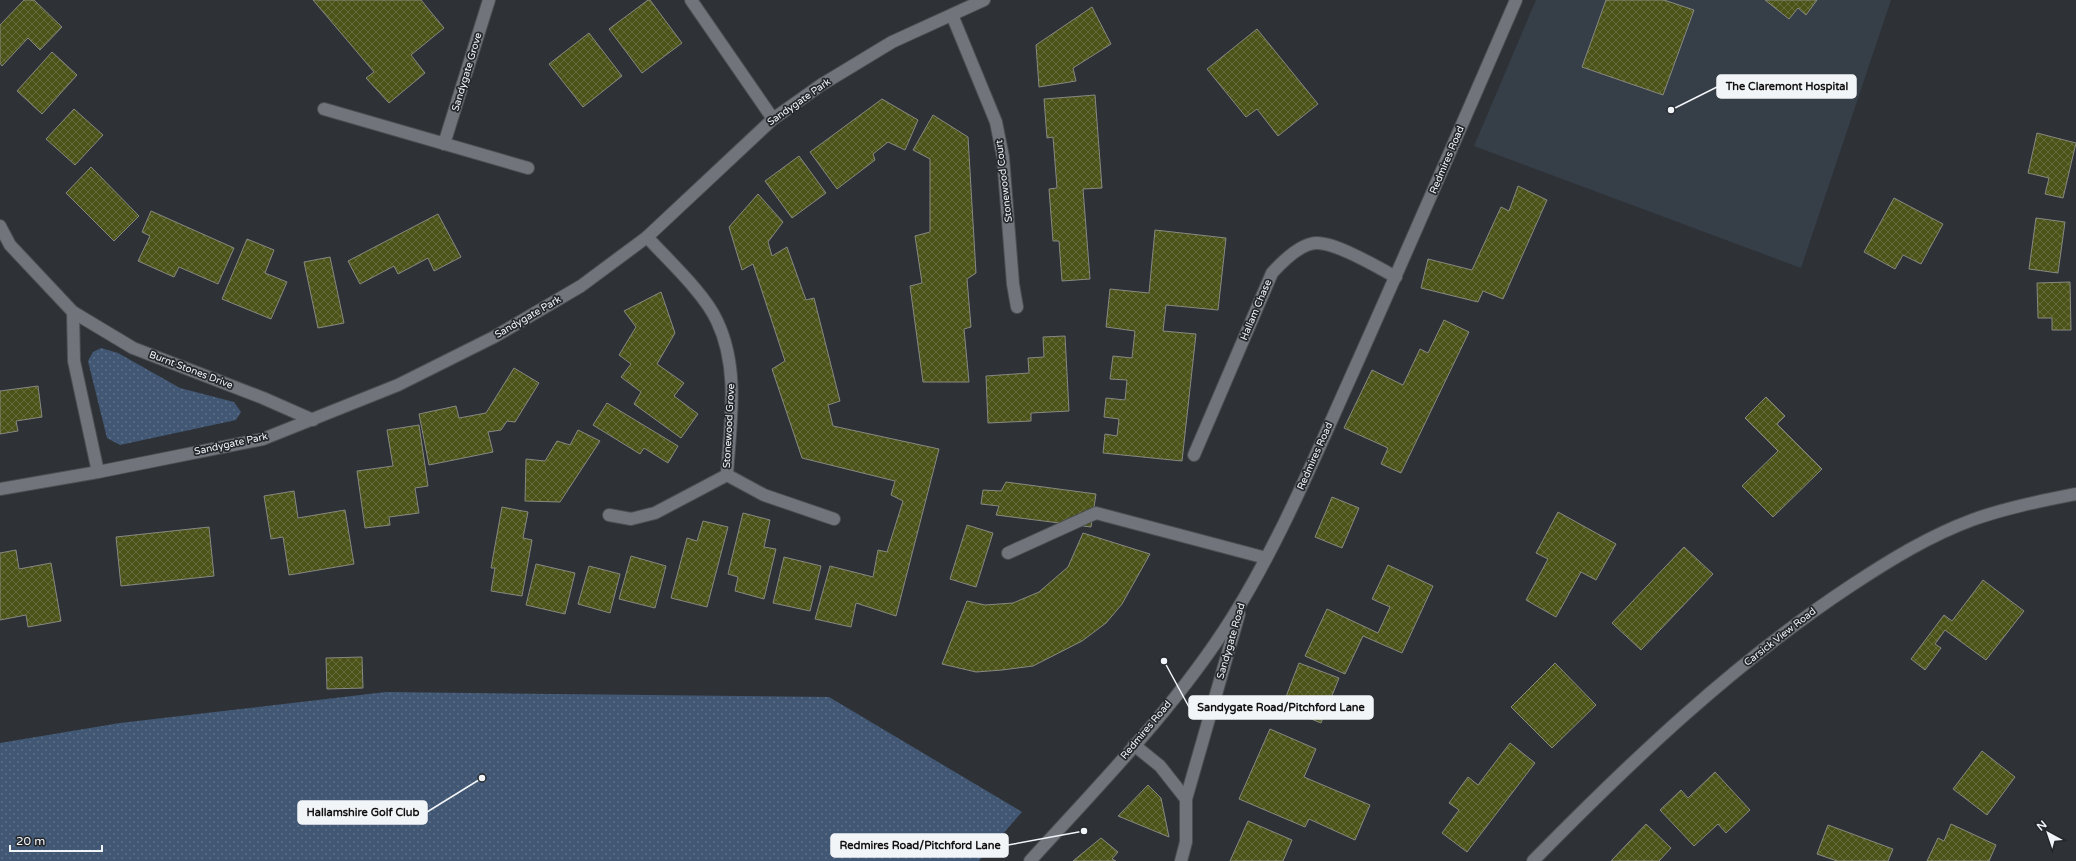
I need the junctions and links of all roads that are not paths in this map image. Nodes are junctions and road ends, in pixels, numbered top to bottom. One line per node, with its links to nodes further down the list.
1 (489, 0): 8 (street, Sandygate Grove)
2 (691, 0): 7 (street)
3 (984, 0): 5 (street, Sandygate Park)
4 (1516, 0): 12 (street, Redmires Road)
5 (952, 15): 7 (street, Sandygate Park); 13 (street, Stonewood Court)
6 (324, 109): 8 (street)
7 (773, 119): 11 (street, Sandygate Park)
8 (444, 144): 9 (street)
9 (528, 168)
10 (0, 226): 14 (street, Burnt Stones Drive)
11 (647, 237): 15 (street, Sandygate Park); 18 (street, Stonewood Grove)
12 (1396, 277): 16 (street, Hallam Chase); 24 (street, Redmires Road)
13 (1017, 307)
14 (73, 312): 15 (street, Burnt Stones Drive); 17 (street)
15 (313, 420): 17 (street, Sandygate Park)
16 (1194, 455)
17 (98, 472): 19 (street, Sandygate Park)
18 (726, 475): 21 (street, Stonewood Grove); 22 (street, Stonewood Grove)
19 (0, 489)
20 (2076, 494): 30 (street, Carsick View Road)
21 (609, 515)
22 (834, 519)
23 (1008, 553): 24 (street)
24 (1266, 558): 25 (street, Redmires Road)
25 (1244, 598): 26 (street, Redmires Road); 27 (street, Sandygate Road)
26 (1134, 745): 27 (street); 28 (street, Redmires Road)
27 (1186, 799): 29 (street, Sandygate Road)
28 (1030, 861)
29 (1181, 861)
30 (1533, 861)

